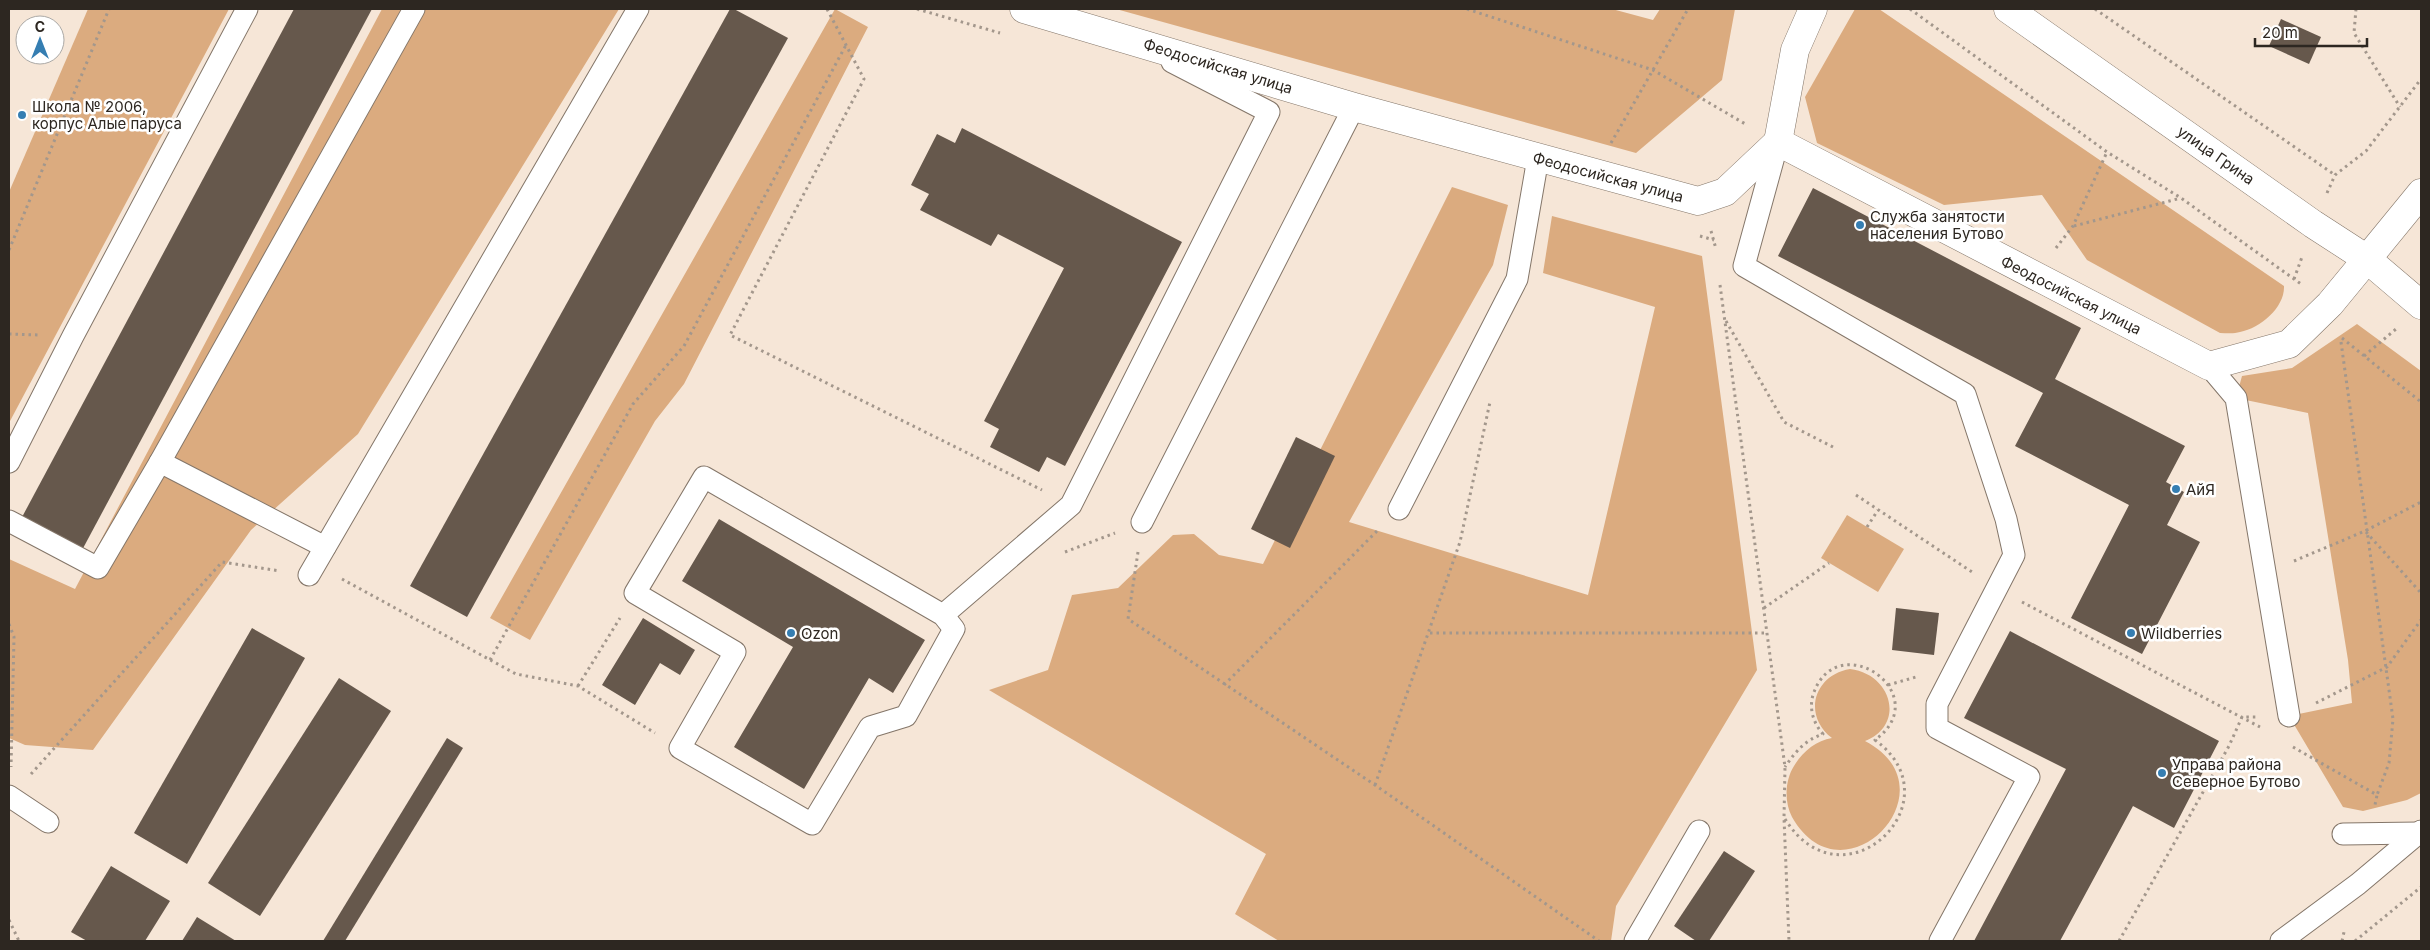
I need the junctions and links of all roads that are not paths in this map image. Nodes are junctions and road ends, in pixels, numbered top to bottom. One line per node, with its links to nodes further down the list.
1 (247, 9): 15 (lane)
2 (414, 9): 16 (lane)
3 (638, 9): 16 (lane)
4 (1024, 9): 7 (street, Феодосийская улица)
5 (1813, 9): 9 (street)
6 (2008, 9): 12 (street, улица Грина)
7 (1127, 39): 8 (street, Феодосийская улица); 20 (lane)
8 (1354, 107): 10 (street, Феодосийская улица); 19 (lane)
9 (1778, 142): 10 (street, Феодосийская улица); 14 (street, Феодосийская улица); 28 (lane)
10 (1538, 158): 17 (lane)
11 (2421, 193): 12 (street)
12 (2367, 259): 13 (street, улица Грина); 14 (street)
13 (2421, 305)
14 (2210, 366): 21 (lane)
15 (9, 462)
16 (160, 462): 18 (lane)
17 (1399, 509)
18 (9, 521)
19 (1142, 522)
20 (943, 615): 20 (lane)
21 (2290, 716)
22 (9, 796): 23 (lane)
23 (48, 822)
24 (1699, 831): 27 (lane)
25 (2420, 832): 26 (lane); 29 (lane)
26 (2342, 834)
27 (1635, 941)
28 (1940, 941)
29 (2281, 941)

